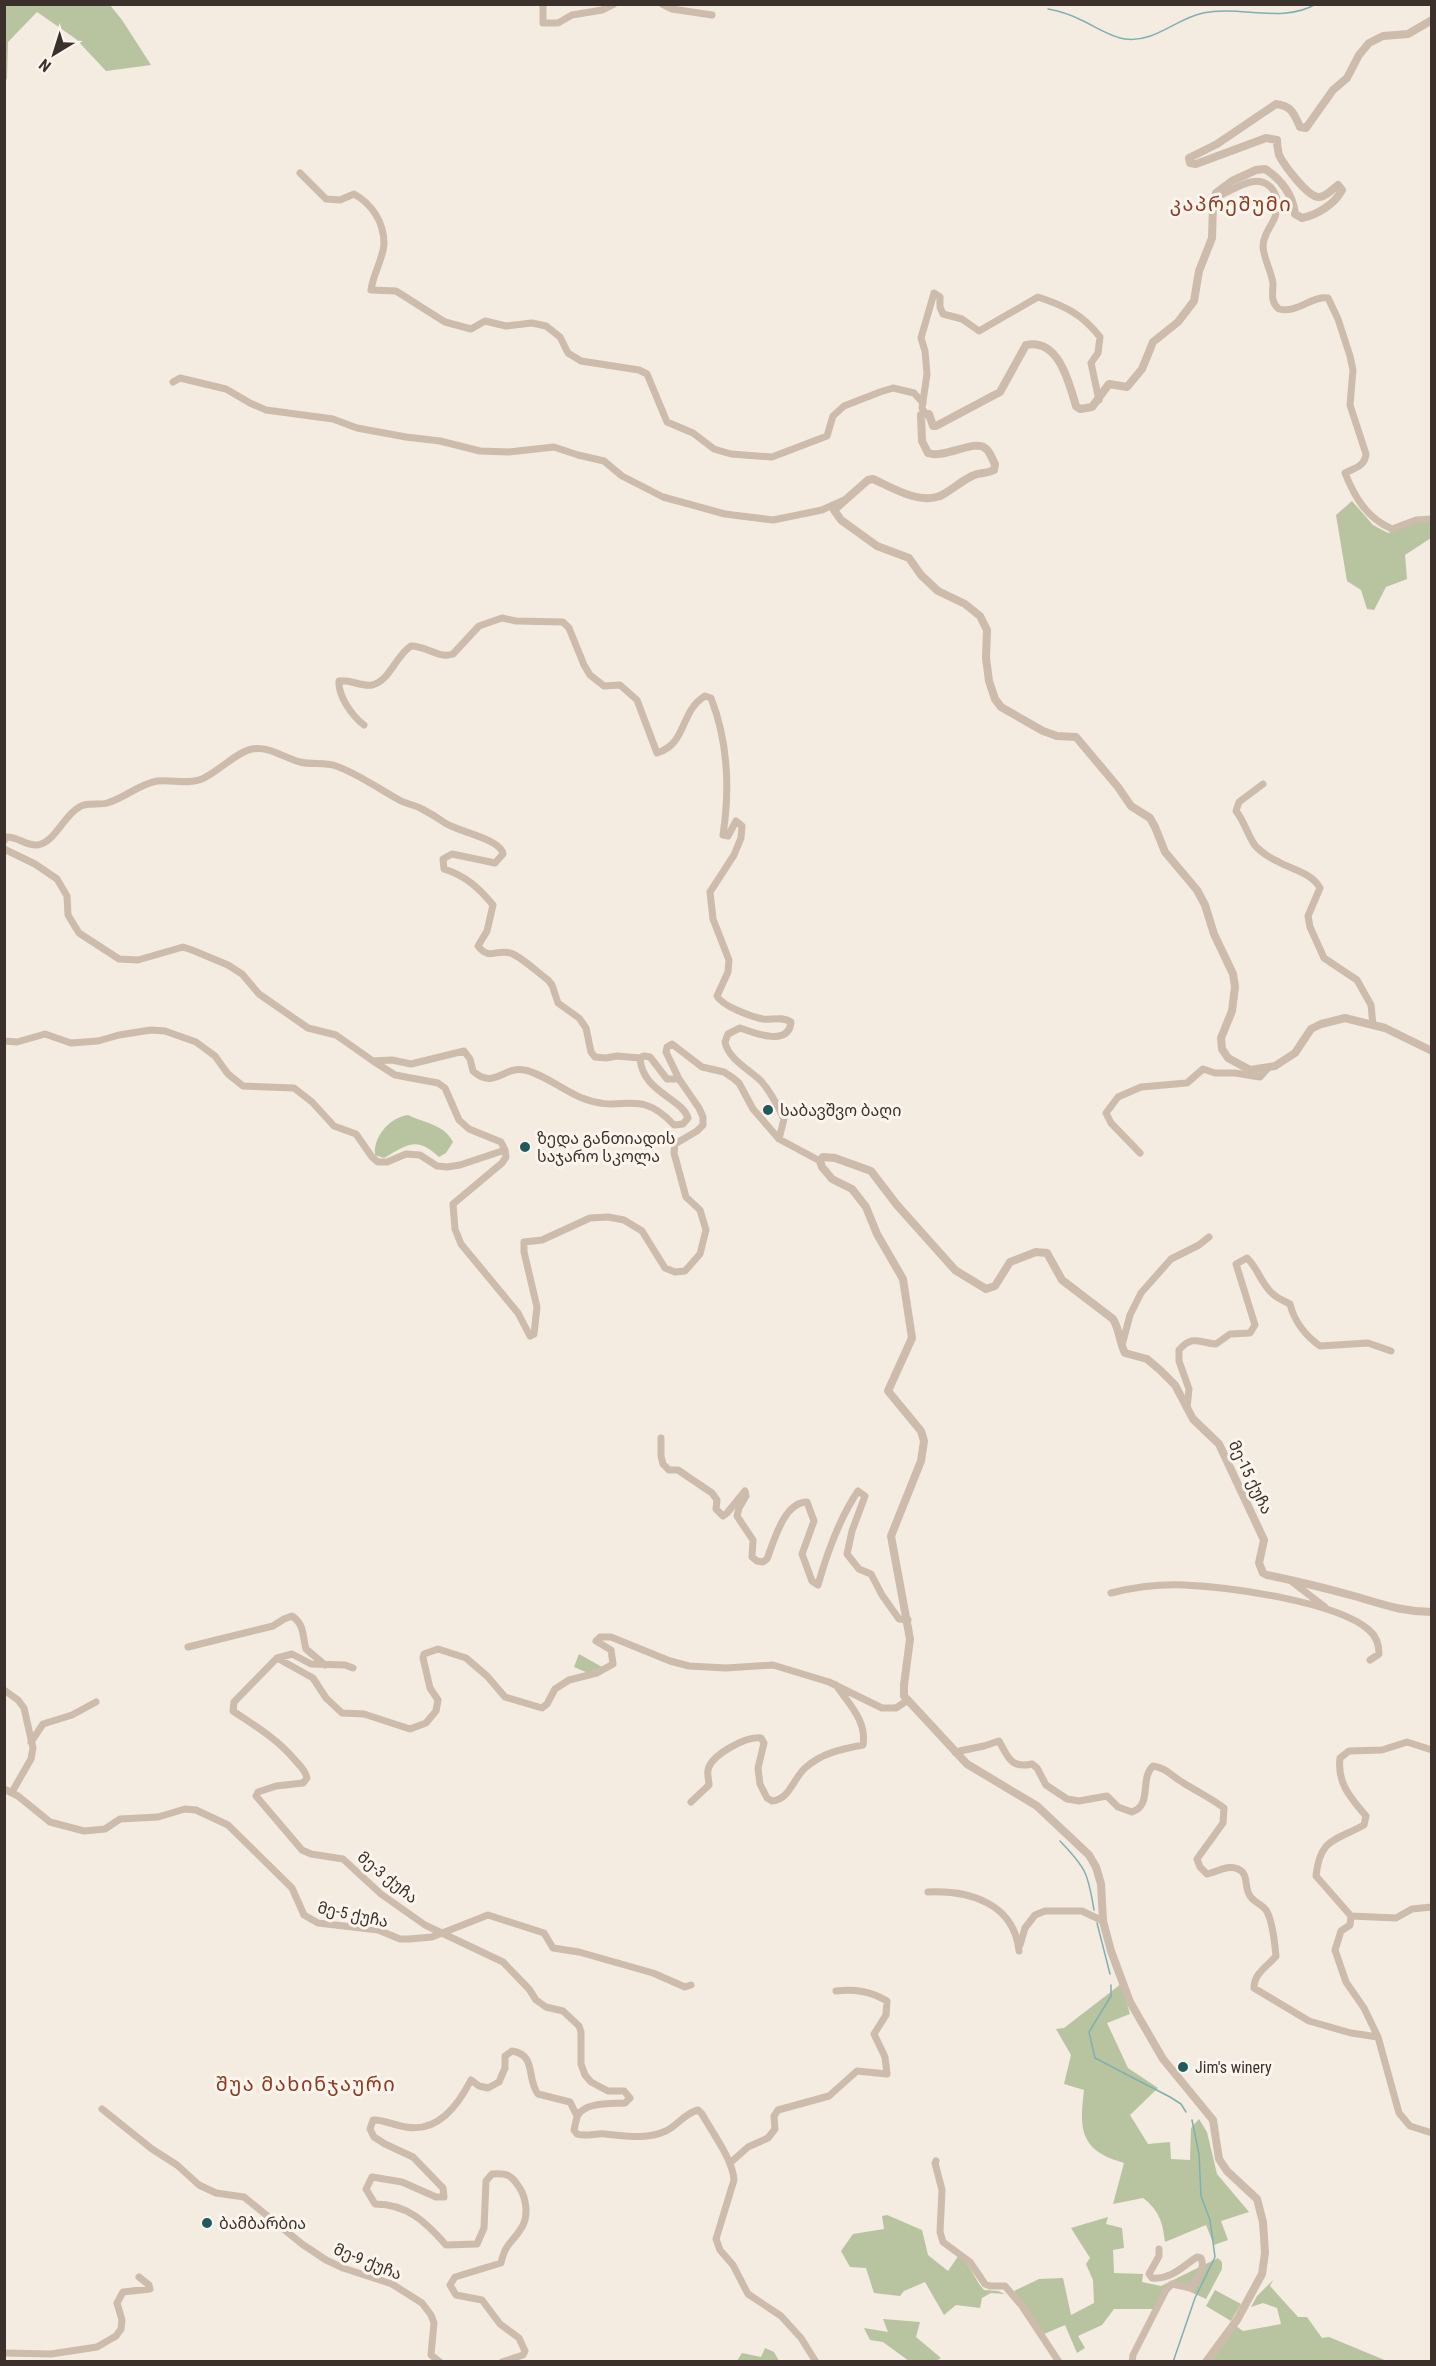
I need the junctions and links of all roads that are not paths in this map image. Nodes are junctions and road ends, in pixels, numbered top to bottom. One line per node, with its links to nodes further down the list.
1 (543, 4): 2 (street)
2 (614, 4)
3 (662, 4): 4 (street)
4 (712, 15)
5 (1431, 20): 7 (street)
6 (300, 173): 10 (street)
7 (1214, 198): 9 (street); 13 (street)
8 (173, 382): 12 (street)
9 (1100, 400): 10 (street); 11 (street)
10 (923, 403): 11 (street)
11 (925, 413): 12 (street)
12 (842, 501): 23 (street)
13 (1431, 519)
14 (364, 725): 25 (street)
15 (1263, 784): 18 (street)
16 (4, 841): 21 (street)
17 (4, 849): 22 (street)
18 (1373, 1025): 20 (street); 23 (street)
19 (4, 1041): 26 (street)
20 (1431, 1051)
21 (640, 1059): 22 (street); 24 (street)
22 (373, 1061): 26 (street)
23 (1268, 1068): 27 (street)
24 (679, 1079): 25 (street); 26 (street)
25 (779, 1139): 28 (street)
26 (505, 1150)
27 (1140, 1153)
28 (820, 1161): 30 (street); 38 (street)
29 (1209, 1237): 30 (street)
30 (1121, 1347): 32 (street, მე-15 ქუჩა)
31 (1391, 1351): 32 (street)
32 (1186, 1408): 34 (street, მე-15 ქუჩა)
33 (661, 1438): 38 (street)
34 (1289, 1579): 36 (street); 37 (street, მე-15 ქუჩა)
35 (1111, 1593): 36 (street)
36 (1325, 1607): 41 (street)
37 (1431, 1612)
38 (908, 1620): 46 (street)
39 (188, 1647): 42 (street)
40 (277, 1658): 42 (street); 44 (street); 57 (street, მე-3 ქუჩა)
41 (1370, 1659)
42 (325, 1665): 43 (street)
43 (354, 1668)
44 (836, 1685): 46 (street); 52 (street)
45 (4, 1690): 48 (street)
46 (908, 1700): 50 (street)
47 (96, 1702): 48 (street)
48 (31, 1742): 51 (street)
49 (1431, 1750): 55 (street)
50 (955, 1752): 56 (street); 60 (street)
51 (8, 1791): 57 (street, მე-5 ქუჩა)
52 (691, 1802)
53 (928, 1892): 56 (street)
54 (1431, 1907): 55 (street)
55 (1351, 1916): 60 (street)
56 (1103, 1921): 74 (street)
57 (442, 1931): 58 (street, მე-5 ქუჩა); 62 (street)
58 (691, 1985)
59 (836, 1991): 65 (street)
60 (1378, 2037): 63 (street)
61 (102, 2109): 69 (street, მე-9 ქუჩა)
62 (577, 2116): 65 (street); 70 (street)
63 (1431, 2133)
64 (936, 2161): 72 (street)
65 (730, 2163): 71 (street)
66 (1159, 2248): 73 (street)
67 (139, 2277): 68 (street)
68 (4, 2352)
69 (440, 2361)
70 (502, 2361)
71 (816, 2361)
72 (1059, 2361)
73 (1132, 2361)
74 (1206, 2361)

